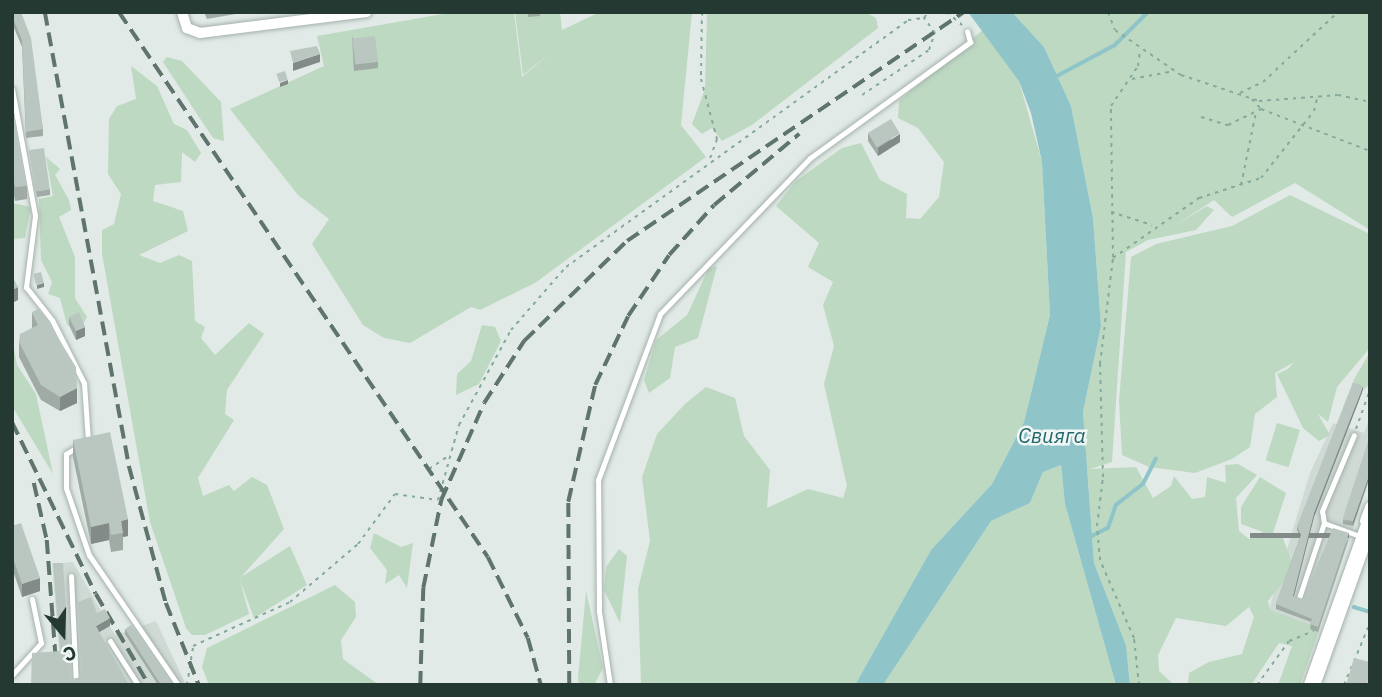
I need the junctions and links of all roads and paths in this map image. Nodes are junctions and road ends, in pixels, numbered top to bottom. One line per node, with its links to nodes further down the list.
1 (182, 12): 8 (street)
2 (367, 12): 8 (street)
3 (702, 12): 25 (path)
4 (928, 12): 9 (path)
5 (947, 12): 10 (path)
6 (1108, 12): 11 (path)
7 (1338, 12): 15 (path)
8 (297, 17)
9 (924, 18): 16 (path); 25 (path)
10 (967, 31): 50 (lane)
11 (1140, 48): 12 (path); 13 (path)
12 (1174, 71): 13 (path); 15 (path)
13 (1131, 79): 27 (path)
14 (12, 89): 48 (lane)
15 (1239, 94): 18 (path)
16 (862, 95)
17 (1318, 95): 18 (path); 19 (path); 23 (path)
18 (1252, 99): 20 (path)
19 (1370, 103)
20 (1261, 109): 21 (path); 23 (path)
21 (1257, 111): 22 (path); 26 (path)
22 (1201, 117)
23 (1297, 127): 24 (path); 26 (path)
24 (1370, 151)
25 (709, 160): 32 (path)
26 (1240, 187): 28 (path)
27 (1111, 211): 28 (path); 29 (path)
28 (1154, 225): 29 (path)
29 (1113, 258): 51 (path)
30 (1370, 390): 31 (path)
31 (1354, 435): 35 (lane)
32 (449, 455): 33 (path); 49 (path)
33 (429, 469)
34 (1366, 522): 35 (lane); 40 (street)
35 (1324, 523): 38 (lane)
36 (71, 576): 46 (lane)
37 (32, 599): 43 (lane)
38 (1298, 601)
39 (1370, 623): 41 (path)
40 (1332, 624): 52 (path); 53 (street)
41 (1368, 635): 44 (path)
42 (110, 641): 47 (lane)
43 (12, 675)
44 (1347, 675): 45 (path); 54 (path)
45 (1359, 677)
46 (76, 685)
47 (138, 685)
48 (178, 685)
49 (187, 685)
50 (610, 685)
51 (1139, 685)
52 (1257, 685)
53 (1312, 685)
54 (1344, 685)

